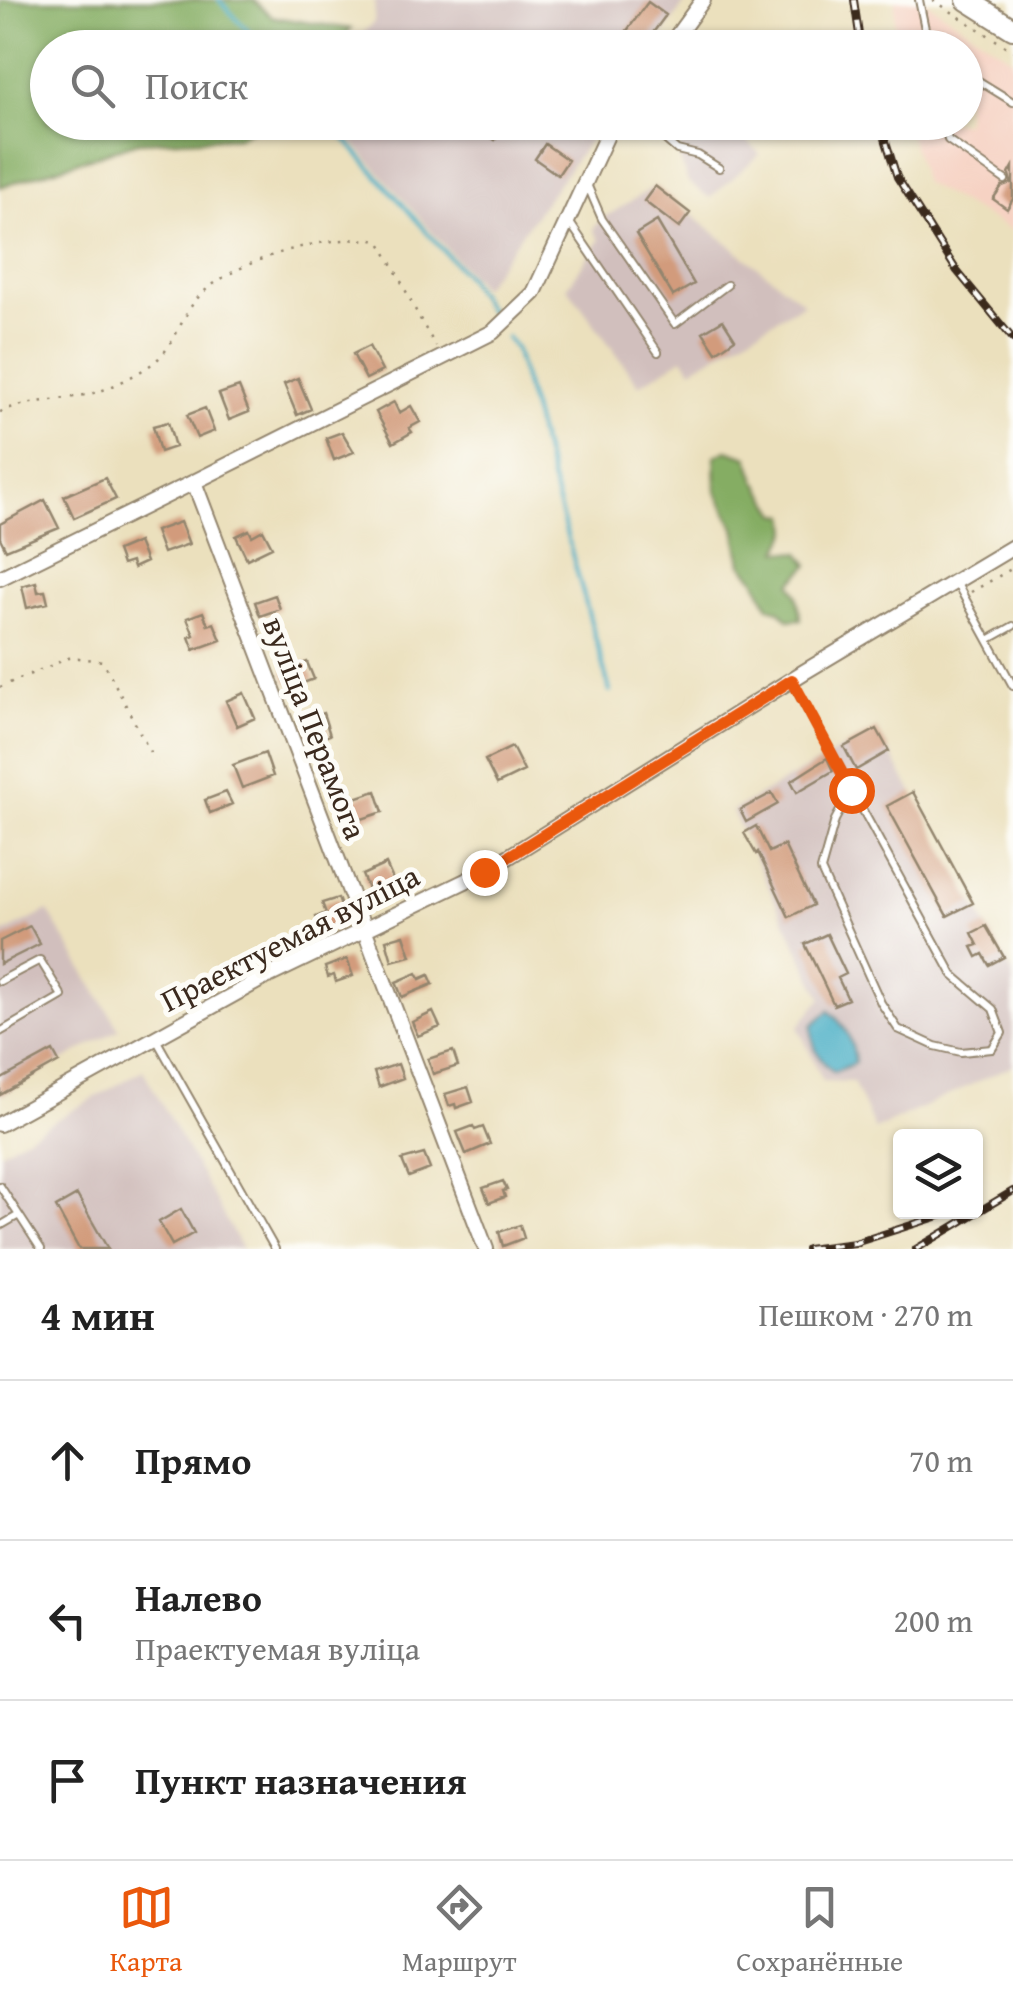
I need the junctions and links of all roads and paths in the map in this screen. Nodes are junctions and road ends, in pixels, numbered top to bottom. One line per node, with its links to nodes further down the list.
1 (703, 0): 6 (street)
2 (919, 0): 7 (lane)
3 (933, 0): 8 (path)
4 (967, 0): 5 (main road)
5 (1013, 29)
6 (681, 30)
7 (925, 30)
8 (980, 30)
9 (983, 32): 10 (path)
10 (1013, 51)
11 (983, 83): 12 (lane)
12 (1013, 102)
13 (604, 140): 18 (street)
14 (666, 140): 16 (lane)
15 (948, 140): 17 (lane)
16 (719, 168)
17 (1005, 180)
18 (585, 181): 19 (street); 20 (lane)
19 (568, 219): 21 (street); 22 (lane)
20 (727, 285)
21 (456, 351): 23 (path); 24 (street)
22 (658, 352)
23 (0, 412)
24 (194, 482): 27 (street); 37 (street, вуліца Перамога)
25 (1013, 548): 28 (street, Праектуемая вуліца)
26 (1013, 568): 29 (path)
27 (0, 578)
28 (956, 581): 29 (lane); 32 (street, Праектуемая вуліца)
29 (964, 596): 31 (lane)
30 (1013, 626): 31 (lane)
31 (988, 640): 33 (lane)
32 (792, 680): 36 (lane); 37 (street, Праектуемая вуліца)
33 (1013, 686)
34 (0, 687): 35 (path)
35 (152, 754)
36 (851, 790): 36 (lane)
37 (362, 929): 40 (street, Праектуемая вуліца); 47 (street, вуліца Перамога)
38 (0, 981): 39 (lane)
39 (0, 1032)
40 (156, 1038): 41 (street, Праектуемая вуліца); 46 (lane)
41 (0, 1124)
42 (0, 1186): 43 (lane)
43 (19, 1215): 44 (lane); 45 (lane)
44 (0, 1226)
45 (41, 1249)
46 (275, 1249)
47 (486, 1249)

